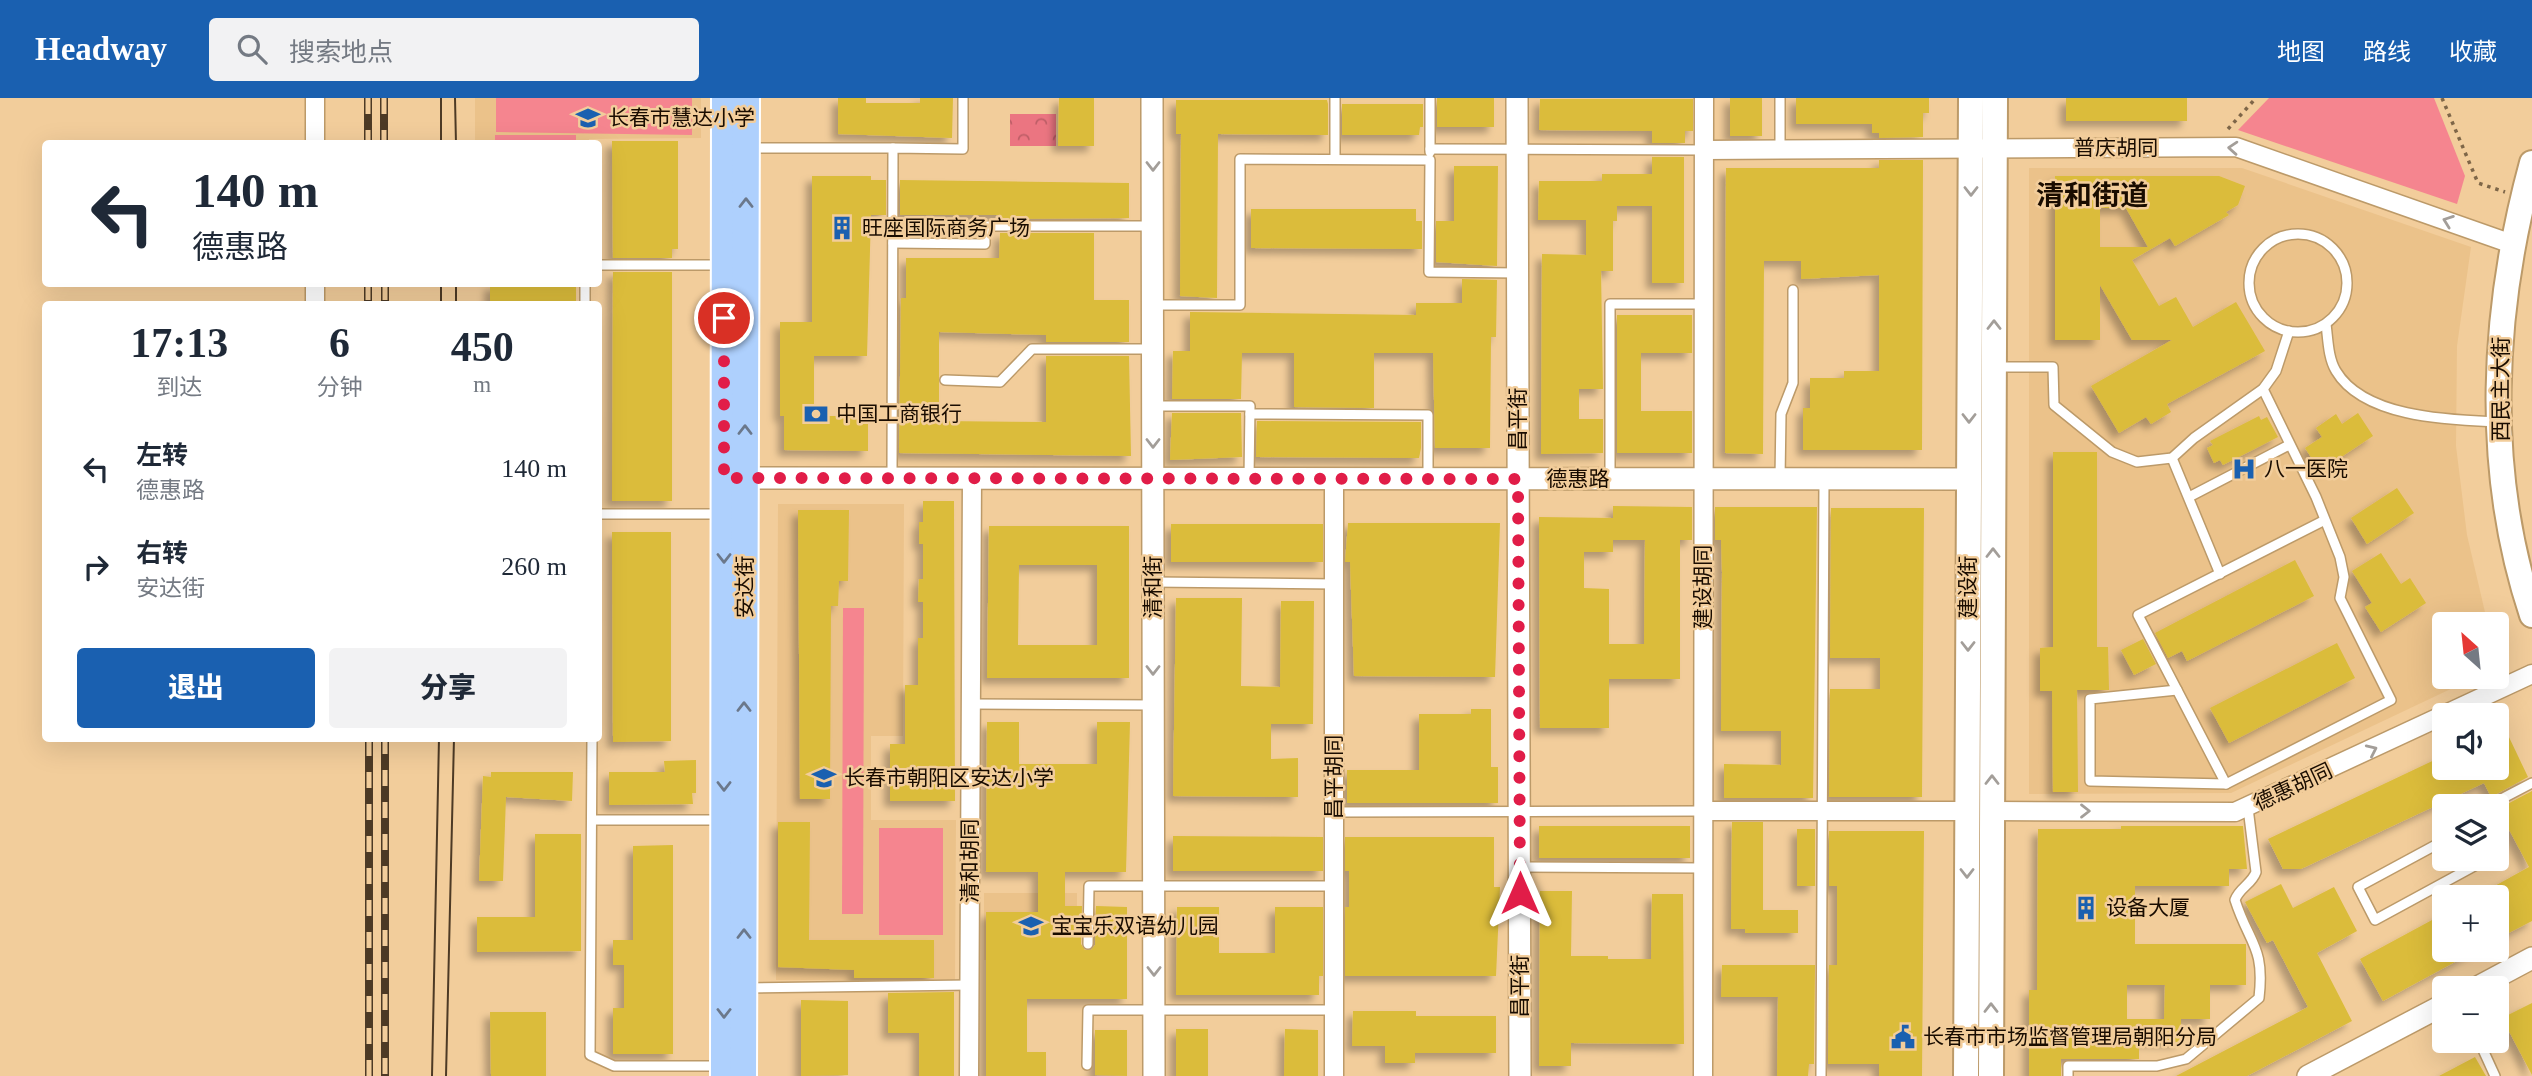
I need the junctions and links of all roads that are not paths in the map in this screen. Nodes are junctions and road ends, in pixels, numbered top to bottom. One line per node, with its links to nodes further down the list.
1 (315, 98): 13 (street)
2 (725, 98): 28 (main road, 安达街)
3 (746, 98): 14 (main road, 安达街)
4 (963, 98): 15 (lane)
5 (1152, 98): 24 (street, 清和街, one-way to 24)
6 (1335, 98): 21 (lane)
7 (1430, 98): 16 (lane)
8 (1517, 98): 17 (street, 昌平街)
9 (1704, 98): 19 (street, 建设胡同)
10 (1780, 98): 20 (lane)
11 (1971, 98): 18 (main road, 建设街)
12 (1995, 98): 18 (main road, 建设街)
13 (315, 140)
14 (746, 148): 15 (lane); 44 (main road, 安达街, one-way to 14)
15 (893, 148): 25 (lane)
16 (1430, 149): 17 (lane); 22 (lane)
17 (1517, 149): 19 (lane); 29 (street, 昌平街)
18 (1983, 149): 20 (street, 普庆胡同); 26 (street, 普庆胡同, one-way to 18); 36 (main road, 建设街, one-way to 18); 56 (main road, 建设街, one-way to 56)
19 (1704, 150): 20 (street, 普庆胡同); 31 (street, 建设胡同)
20 (1780, 150)
21 (1335, 159): 22 (lane); 32 (lane)
22 (1430, 160): 29 (lane)
23 (2532, 163): 26 (main road, 西民主大街)
24 (1153, 226): 25 (lane); 32 (street, 清和街)
25 (893, 243): 45 (lane)
26 (2512, 244): 41 (main road, 西民主大街)
27 (602, 265): 28 (lane)
28 (724, 265): 44 (main road, 安达街)
29 (1517, 273): 51 (street, 昌平街)
30 (1793, 289): 54 (lane)
31 (1704, 304): 52 (lane); 53 (street, 建设胡同)
32 (1153, 305): 35 (street, 清和街)
33 (2326, 324): 34 (lane); 34 (lane); 41 (lane)
34 (2289, 331): 38 (lane)
35 (1153, 349): 37 (lane); 39 (street, 清和街)
36 (1994, 367): 43 (lane); 77 (main road, 建设街, one-way to 36)
37 (945, 380)
38 (2263, 389): 42 (lane); 43 (lane)
39 (1153, 406): 40 (lane); 48 (street, 清和街, one-way to 48)
40 (1250, 414): 47 (lane); 50 (lane)
41 (2499, 422): 64 (main road, 西民主大街)
42 (2290, 445): 57 (lane); 60 (lane)
43 (2172, 458): 57 (lane)
44 (735, 478): 45 (street, 德惠路); 59 (main road, 安达街); 92 (main road, 安达街, one-way to 44)
45 (892, 478): 46 (street, 德惠路)
46 (972, 478): 48 (street, 德惠路); 67 (street, 清和胡同)
47 (1250, 478): 48 (street, 德惠路); 49 (street, 德惠路)
48 (1153, 479): 62 (street, 清和街)
49 (1334, 479): 50 (street, 德惠路); 63 (street, 昌平胡同)
50 (1428, 479): 51 (street, 德惠路)
51 (1518, 479): 52 (street, 德惠路); 79 (street, 昌平街)
52 (1610, 479): 53 (street, 德惠路)
53 (1703, 479): 54 (street, 德惠路); 74 (street, 建设胡同)
54 (1780, 479): 55 (street, 德惠路)
55 (1824, 479): 56 (street, 德惠路); 75 (lane)
56 (1969, 479): 76 (main road, 建设街, one-way to 76)
57 (2189, 497): 61 (lane)
58 (602, 514): 59 (lane)
59 (724, 514): 81 (main road, 安达街, one-way to 81)
60 (2323, 521): 61 (lane); 71 (lane)
61 (2220, 573): 66 (lane)
62 (1153, 582): 63 (lane); 68 (street, 清和街, one-way to 68)
63 (1334, 584): 78 (street, 昌平胡同)
64 (2532, 615)
65 (2532, 674): 73 (street, 德惠胡同, one-way to 65)
66 (2178, 690): 71 (lane); 71 (lane)
67 (971, 704): 68 (lane); 91 (street, 清和胡同)
68 (1153, 705): 86 (street, 清和街)
69 (592, 742): 80 (lane)
70 (2532, 783): 72 (lane)
71 (2226, 784)
72 (2509, 795)
73 (2248, 808): 77 (street, 德惠胡同, one-way to 73); 107 (lane)
74 (1703, 811): 75 (street); 79 (lane); 84 (street, 建设胡同)
75 (1822, 811): 76 (street); 104 (lane)
76 (1967, 811): 105 (main road, 建设街, one-way to 105)
77 (1992, 811): 106 (main road, 建设街, one-way to 77)
78 (1334, 812): 79 (lane); 87 (street, 昌平胡同)
79 (1519, 812): 83 (street, 昌平街)
80 (592, 820): 81 (lane); 98 (lane)
81 (724, 820): 98 (main road, 安达街, one-way to 98)
82 (2432, 847): 85 (lane)
83 (1520, 867): 84 (lane); 102 (street, 昌平街)
84 (1703, 867): 103 (street, 建设胡同)
85 (2465, 871)
86 (1153, 886): 87 (lane); 88 (lane); 93 (street, 清和街, one-way to 93)
87 (1334, 886): 94 (street, 昌平胡同)
88 (1088, 944)
89 (2532, 958): 90 (street)
90 (2498, 976)
91 (970, 985): 92 (lane); 99 (street, 清和胡同)
92 (744, 988): 98 (main road, 安达街)
93 (1154, 1010): 94 (lane); 97 (lane); 100 (street, 清和街)
94 (1334, 1010): 101 (street, 昌平胡同)
95 (2432, 1011): 108 (street)
96 (2484, 1053): 109 (lane)
97 (1087, 1065)
98 (730, 1073)
99 (969, 1076)
100 (1154, 1076)
101 (1334, 1076)
102 (1520, 1076)
103 (1703, 1076)
104 (1821, 1076)
105 (1966, 1076)
106 (1991, 1076)
107 (2068, 1076)
108 (2308, 1076)
109 (2495, 1076)

